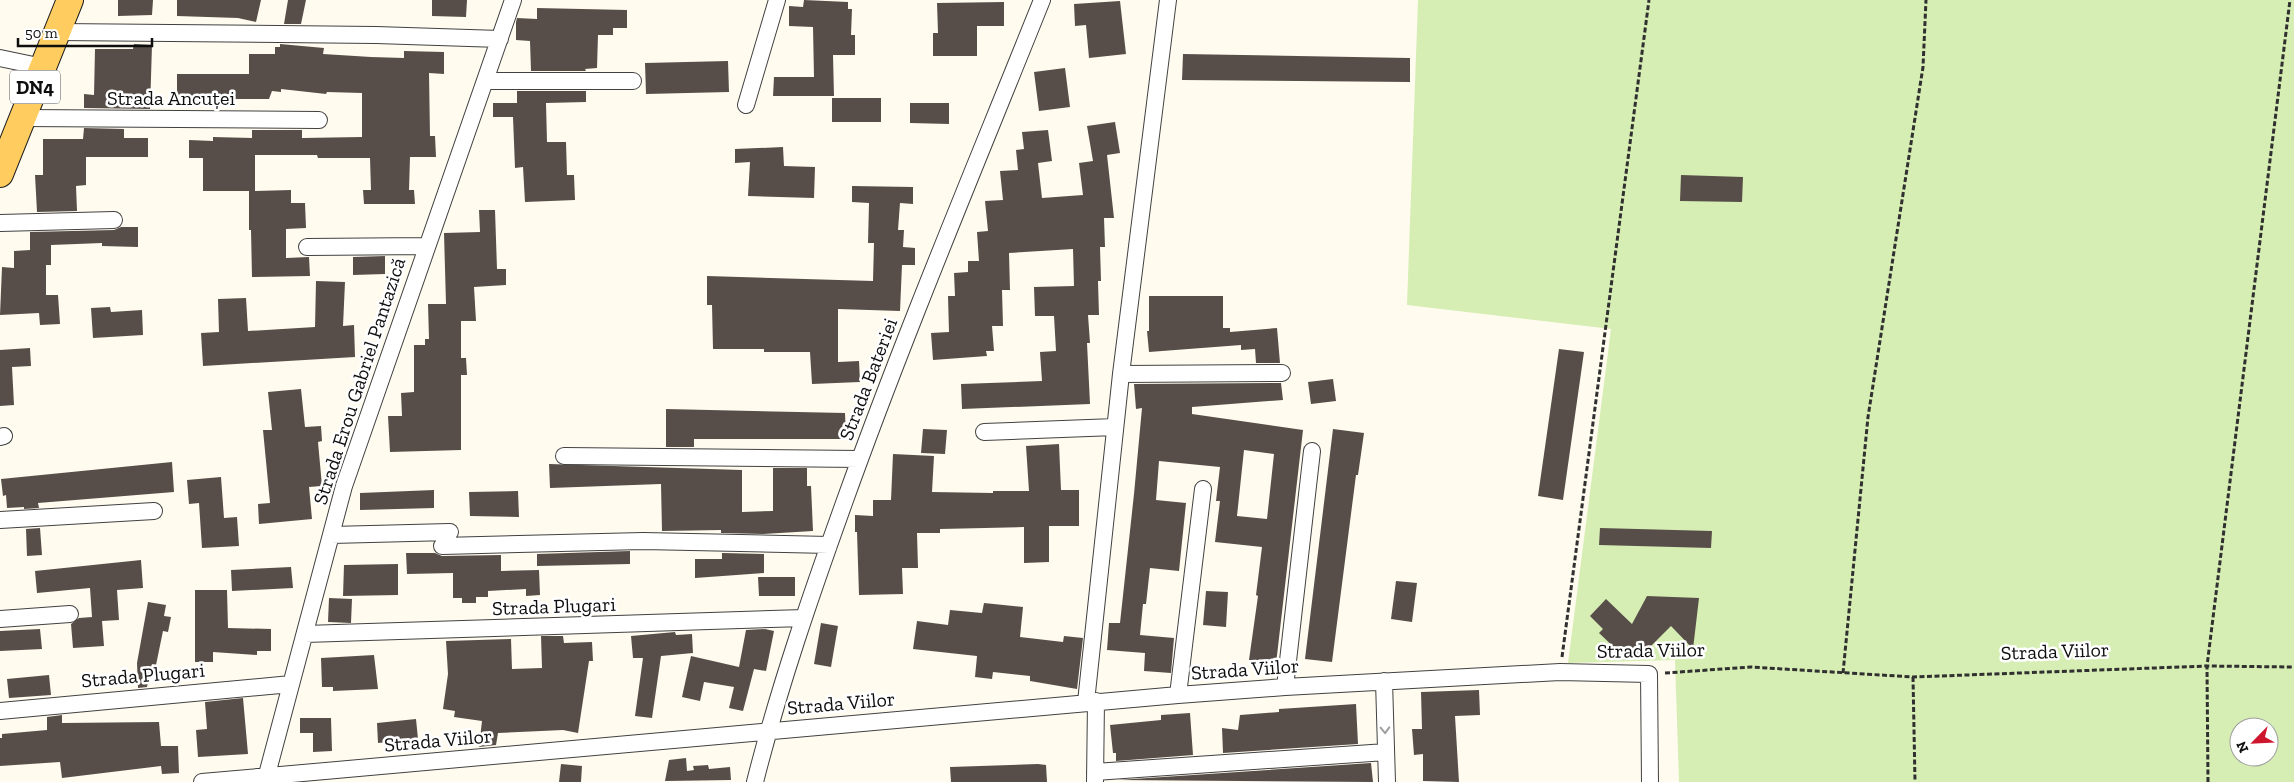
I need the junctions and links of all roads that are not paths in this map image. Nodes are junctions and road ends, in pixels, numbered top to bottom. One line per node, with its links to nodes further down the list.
1 (70, 0): 6 (main road, DN4)
2 (513, 0): 7 (street, Strada Erou Gabriel Pantazică)
3 (777, 0): 12 (street)
4 (1042, 0): 26 (street, Strada Bateriei)
5 (1168, 0): 21 (street)
6 (57, 32): 7 (street); 9 (main road, DN4)
7 (500, 39): 11 (street, Strada Erou Gabriel Pantazică)
8 (0, 58): 9 (street)
9 (43, 67): 13 (main road, DN4)
10 (634, 80): 11 (street)
11 (486, 81): 18 (street, Strada Erou Gabriel Pantazică)
12 (746, 105)
13 (23, 118): 14 (street, Strada Ancuței); 15 (main road, DN4)
14 (319, 120)
15 (0, 174)
16 (114, 220): 17 (street)
17 (0, 223)
18 (426, 246): 19 (street); 30 (street, Strada Erou Gabriel Pantazică)
19 (307, 247)
20 (1282, 373): 21 (street)
21 (1121, 374): 22 (street)
22 (1115, 427): 23 (street); 40 (street)
23 (984, 432)
24 (1312, 451): 38 (street)
25 (564, 456): 26 (street)
26 (860, 459): 31 (street, Strada Bateriei)
27 (1202, 489): 39 (street)
28 (154, 511): 29 (street)
29 (0, 520)
30 (332, 535): 31 (street); 35 (street, Strada Erou Gabriel Pantazică)
31 (829, 545): 34 (street, Strada Bateriei)
32 (70, 614): 33 (street)
33 (0, 618)
34 (804, 618): 35 (street, Strada Plugari); 42 (street, Strada Bateriei)
35 (305, 634): 37 (street, Strada Erou Gabriel Pantazică)
36 (1384, 682): 38 (street, Strada Viilor); 43 (street, one-way to 43); 49 (street, Strada Viilor)
37 (291, 684): 41 (street, Strada Plugari); 45 (street, Strada Erou Gabriel Pantazică)
38 (1285, 687): 39 (street, Strada Viilor)
39 (1178, 695): 40 (street, Strada Viilor)
40 (1091, 701): 42 (street, Strada Viilor); 44 (street)
41 (0, 710)
42 (768, 731): 45 (street, Strada Viilor); 47 (street, Strada Bateriei)
43 (1386, 752): 44 (street); 48 (street)
44 (1095, 777)
45 (266, 779): 46 (street, Strada Viilor)
46 (202, 782)
47 (755, 782)
48 (1387, 782)
49 (1650, 782)

